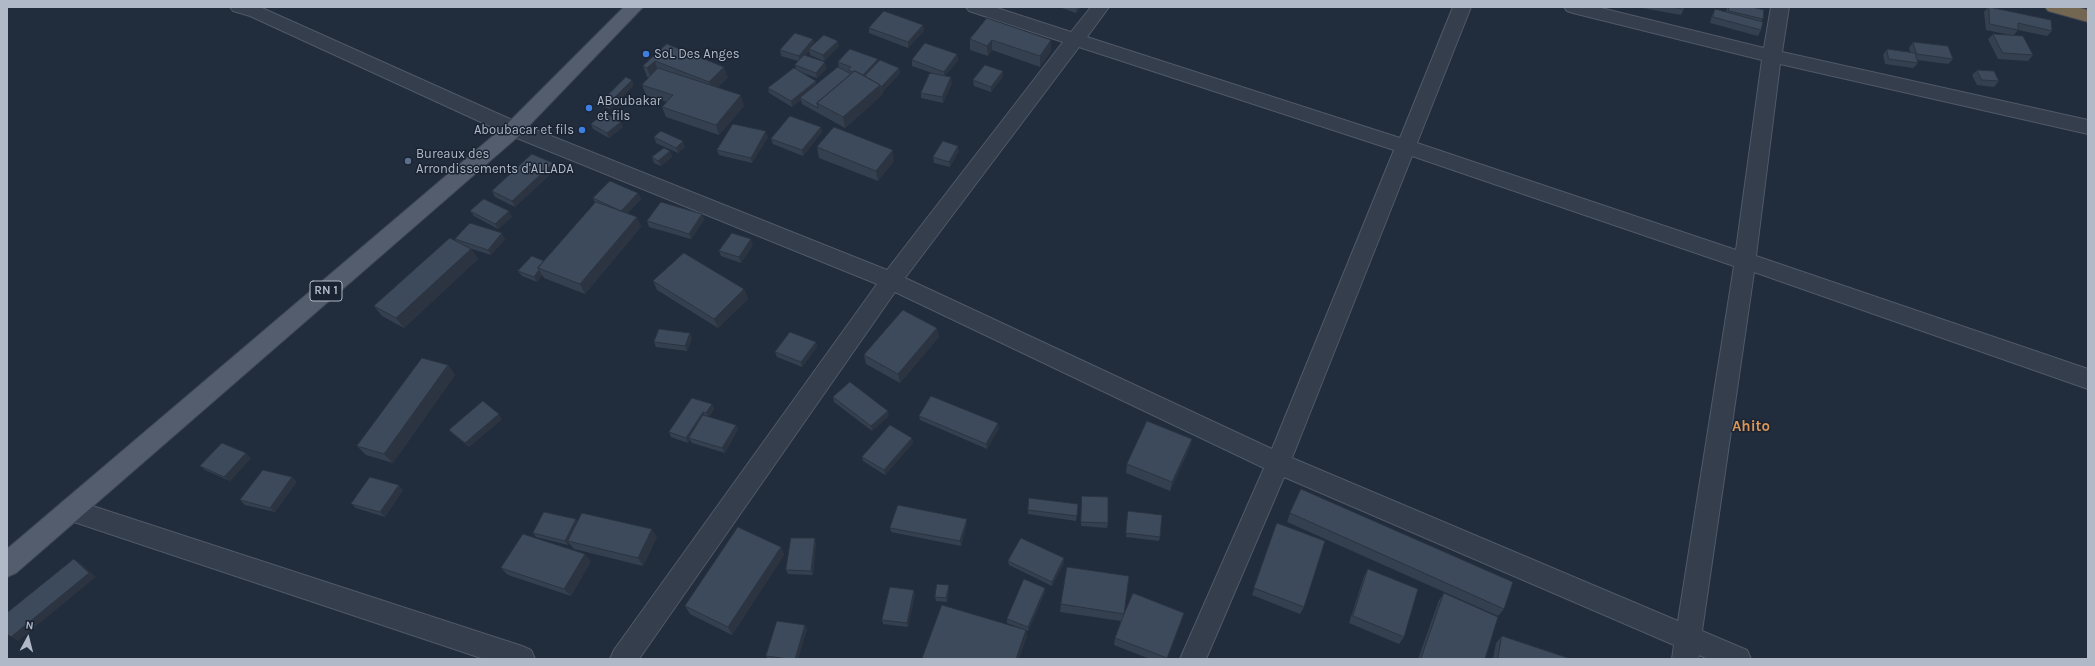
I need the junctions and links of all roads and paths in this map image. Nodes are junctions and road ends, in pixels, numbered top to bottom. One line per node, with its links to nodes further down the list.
1 (239, 7): 13 (street)
2 (634, 7): 13 (main road, RN 1)
3 (975, 7): 10 (street)
4 (1100, 7): 10 (street)
5 (1462, 7): 14 (street)
6 (1573, 7): 11 (street)
7 (1780, 7): 11 (street)
8 (2054, 7): 9 (highway)
9 (2088, 16)
10 (1076, 40): 14 (street); 16 (street)
11 (1772, 56): 12 (street); 15 (street)
12 (2088, 127)
13 (514, 129): 16 (street); 19 (main road, RN 1)
14 (1406, 147): 15 (street); 18 (street)
15 (1745, 261): 17 (street); 21 (street)
16 (891, 281): 18 (street); 23 (street)
17 (2088, 379)
18 (1278, 463): 21 (street); 24 (street)
19 (71, 510): 20 (main road, RN 1); 22 (street)
20 (7, 564)
21 (1690, 637): 25 (street); 26 (street)
22 (522, 659)
23 (623, 659)
24 (1193, 659)
25 (1685, 659)
26 (1738, 659)

